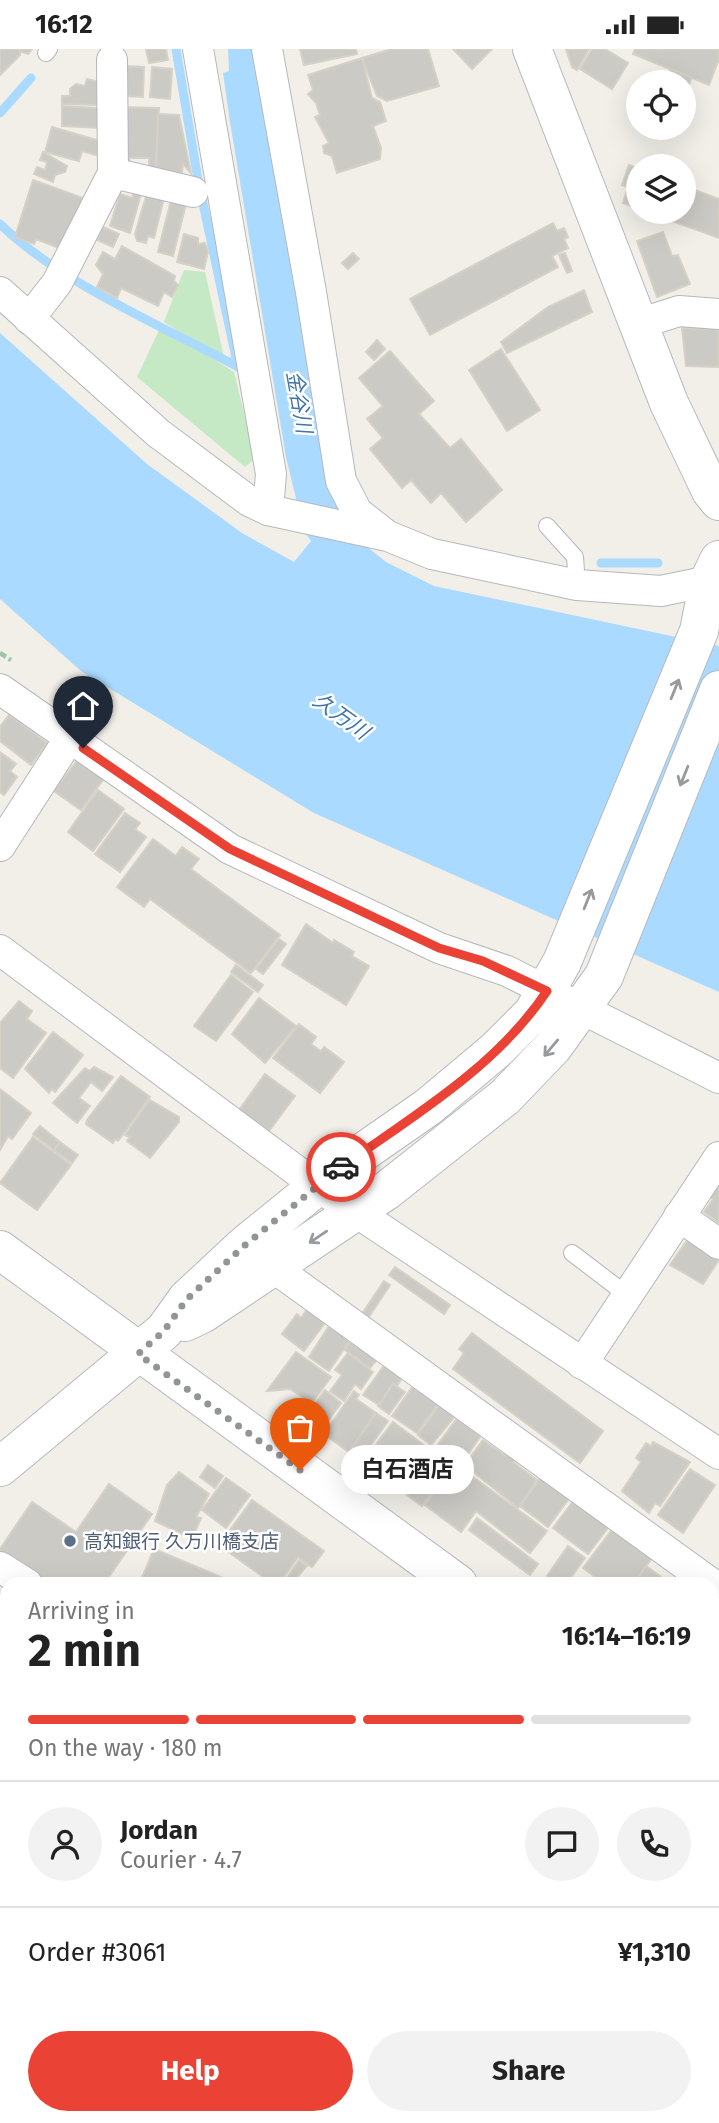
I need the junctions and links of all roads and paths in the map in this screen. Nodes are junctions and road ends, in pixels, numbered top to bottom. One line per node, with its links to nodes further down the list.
1 (198, 49): 12 (street)
2 (267, 49): 14 (street)
3 (532, 49): 10 (street)
4 (112, 60): 5 (street)
5 (113, 173): 6 (street); 9 (street)
6 (193, 192)
7 (0, 292): 9 (street)
8 (719, 314): 10 (street)
9 (29, 319): 12 (street)
10 (638, 324): 11 (street)
11 (719, 501)
12 (277, 512): 14 (street)
13 (547, 526): 16 (lane)
14 (388, 536): 16 (street)
15 (716, 573): 16 (street); 24 (street, one-way to 15)
16 (577, 585)
17 (0, 653): 18 (path)
18 (21, 668)
19 (0, 689): 21 (street)
20 (719, 690): 25 (street, one-way to 25)
21 (69, 739): 22 (street); 24 (street)
22 (5, 828)
23 (0, 950): 28 (street)
24 (555, 977): 25 (street); 28 (street)
25 (581, 1008): 26 (street); 29 (street, one-way to 29)
26 (719, 1079)
27 (719, 1157): 30 (street)
28 (317, 1186): 29 (street); 36 (street)
29 (355, 1213): 34 (street, one-way to 34); 37 (street)
30 (679, 1216): 31 (street); 35 (street)
31 (719, 1244)
32 (0, 1250): 36 (street)
33 (572, 1253): 35 (lane)
34 (273, 1267): 36 (street); 43 (street)
35 (627, 1295): 37 (street)
36 (151, 1342): 39 (street); 42 (street)
37 (582, 1364): 38 (street)
38 (719, 1454)
39 (0, 1468)
40 (0, 1567): 41 (street)
41 (16, 1577)
42 (448, 1577)
43 (702, 1577)

